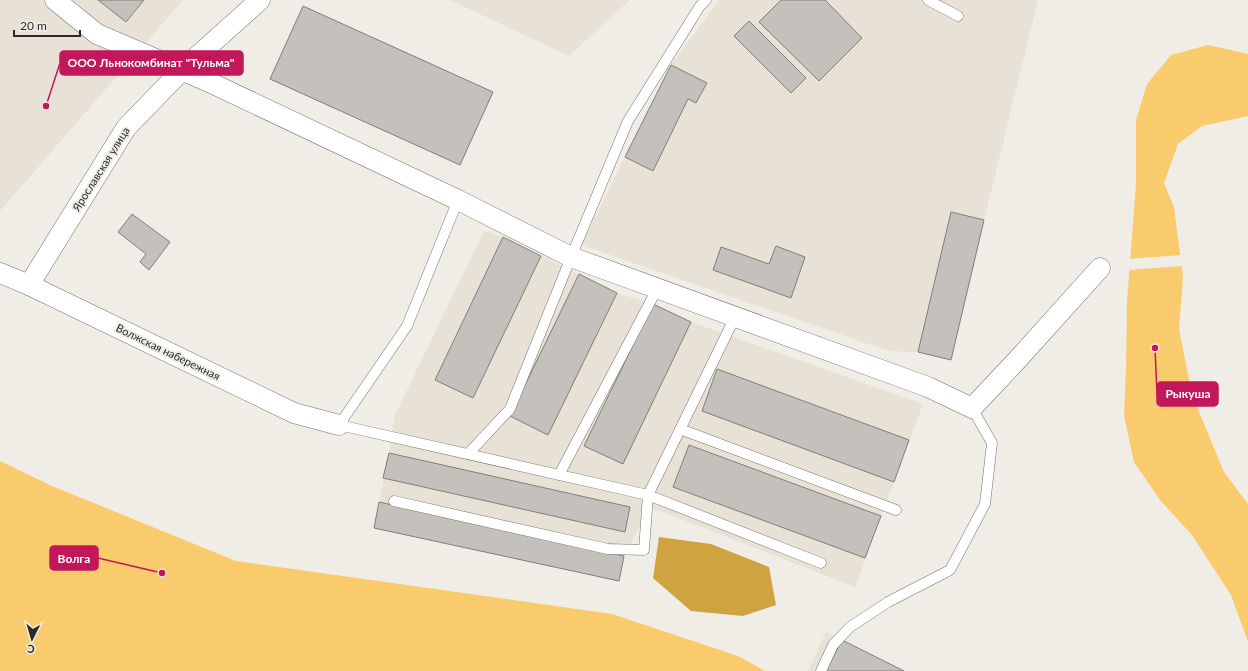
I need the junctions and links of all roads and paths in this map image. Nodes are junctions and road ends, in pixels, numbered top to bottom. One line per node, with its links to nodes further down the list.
1 (55, 0): 6 (street)
2 (260, 0): 6 (street, Ярославская улица)
3 (706, 0): 8 (lane)
4 (928, 0): 5 (lane)
5 (958, 16)
6 (182, 70): 7 (street); 11 (street, Ярославская улица)
7 (458, 200): 8 (street); 15 (lane)
8 (571, 257): 12 (street); 17 (lane)
9 (1100, 268): 14 (street)
10 (0, 273): 11 (street, Волжская набережная)
11 (29, 285): 15 (street, Волжская набережная)
12 (657, 289): 13 (street); 18 (lane)
13 (735, 317): 14 (street); 16 (lane)
14 (972, 408): 23 (lane)
15 (339, 425): 17 (lane)
16 (680, 429): 19 (lane); 21 (lane)
17 (468, 454): 18 (lane)
18 (559, 475): 19 (lane)
19 (648, 495): 20 (lane); 22 (lane)
20 (394, 501)
21 (896, 510)
22 (821, 563)
23 (821, 671)

